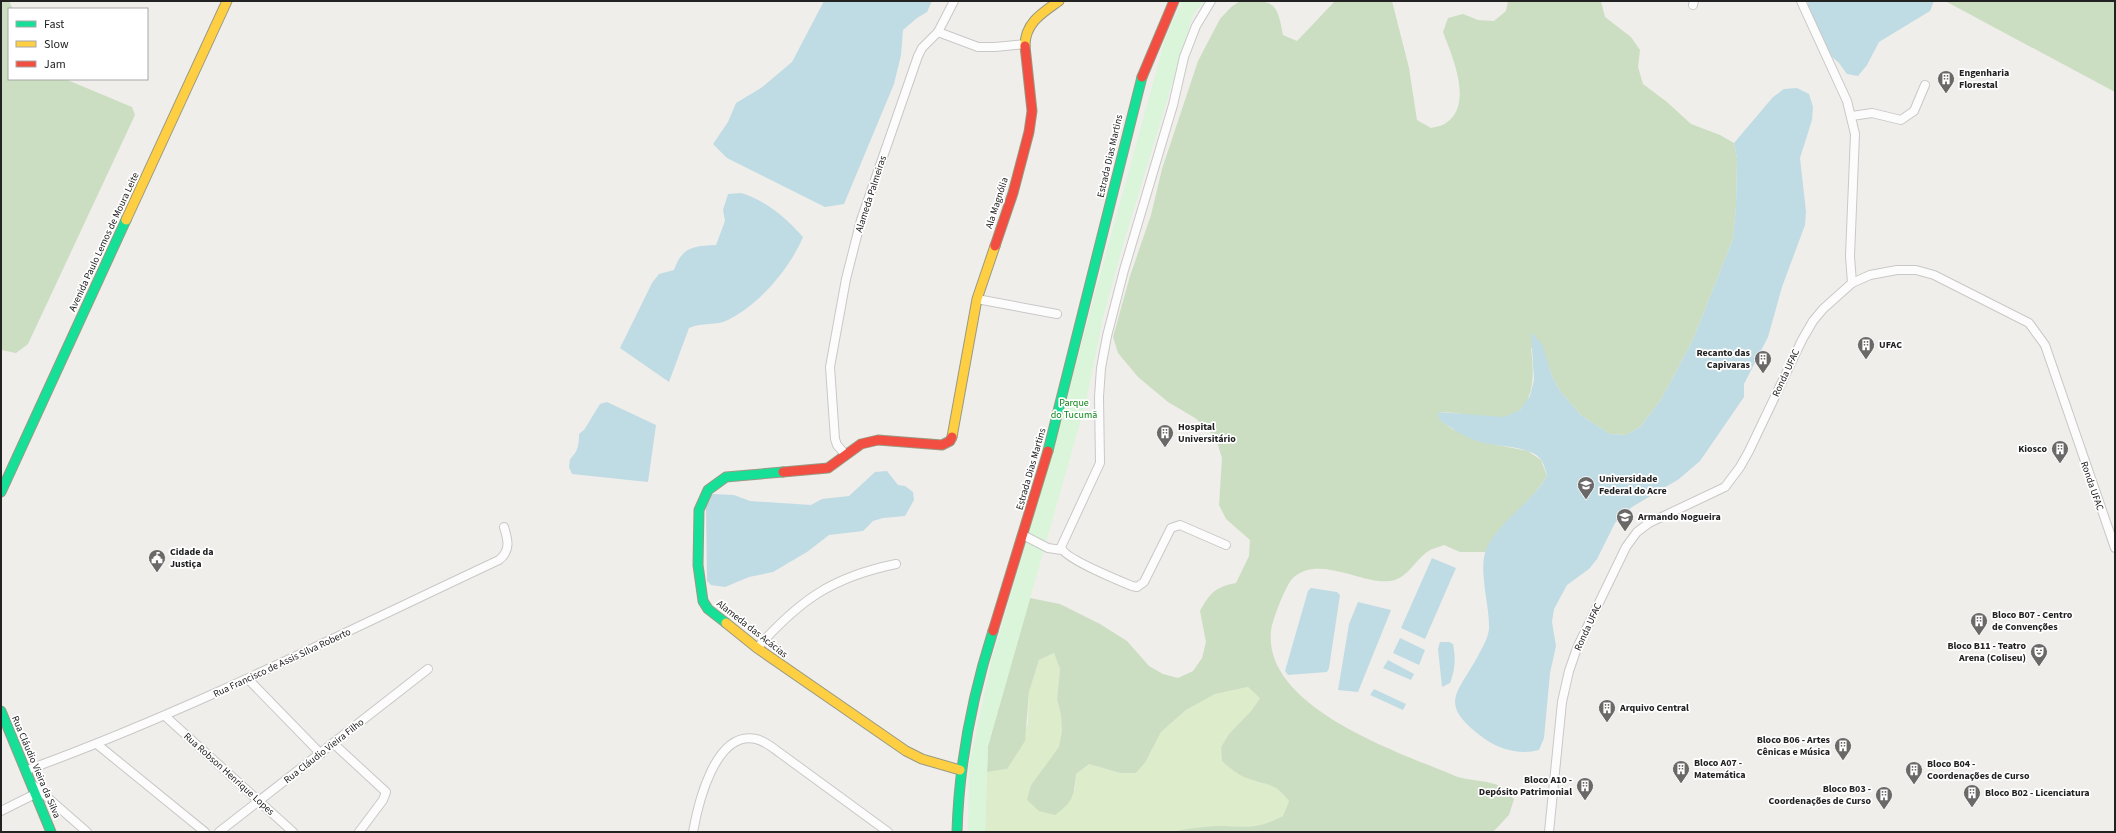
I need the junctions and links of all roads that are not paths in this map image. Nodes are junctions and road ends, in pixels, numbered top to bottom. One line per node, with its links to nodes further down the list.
1 (227, 1): 16 (street, Avenida Paulo Lemos de Moura Leite)
2 (954, 1): 7 (street, Alameda Palmeiras)
3 (1059, 1): 8 (street, Ala Magnólia)
4 (1174, 1): 18 (street, Estrada Dias Martins)
5 (1211, 1): 21 (street)
6 (1801, 1): 10 (street)
7 (938, 32): 8 (street); 15 (street, Alameda Palmeiras)
8 (1025, 44): 12 (street, Ala Magnólia)
9 (1925, 85): 10 (street)
10 (1852, 116): 11 (street)
11 (1852, 282): 20 (street, Ronda UFAC); 46 (street, Ronda UFAC)
12 (977, 299): 13 (street); 14 (street, Ala Magnólia)
13 (1058, 314)
14 (955, 423): 15 (street, Alameda das Acácias)
15 (845, 454): 23 (street, Alameda das Acácias)
16 (1, 492)
17 (504, 527): 25 (street, Rua Francisco de Assis Silva Roberto)
18 (1023, 535): 21 (street); 32 (street, Estrada Dias Martins)
19 (1226, 545): 21 (street)
20 (2115, 548)
21 (1062, 550)
22 (896, 564): 23 (street)
23 (757, 648): 32 (street, Alameda das Acácias)
24 (428, 669): 29 (street, Rua Cláudio Vieira Filho)
25 (248, 680): 27 (street, Rua Francisco de Assis Silva Roberto); 30 (street)
26 (1, 711): 31 (street, Rua Cláudio Vieira da Silva)
27 (165, 716): 28 (street, Rua Francisco de Assis Silva Roberto); 35 (street, Rua Robson Henrique Lopes)
28 (98, 744): 31 (street, Rua Francisco de Assis Silva Roberto); 39 (street)
29 (334, 744): 30 (street, Rua Cláudio Vieira Filho); 42 (street)
30 (320, 754): 35 (street, Rua Cláudio Vieira Filho)
31 (27, 770): 33 (street, Rua Cláudio Vieira da Silva)
32 (960, 770): 45 (street, Estrada Dias Martins)
33 (32, 784): 34 (street, Rua Cláudio Vieira da Silva); 38 (street)
34 (35, 794): 36 (street); 37 (street, Rua Cláudio Vieira da Silva)
35 (259, 801): 40 (street, Rua Cláudio Vieira Filho); 41 (street, Rua Robson Henrique Lopes)
36 (1, 810)
37 (51, 832)
38 (87, 832)
39 (205, 832)
40 (219, 832)
41 (293, 832)
42 (359, 832)
43 (693, 832): 44 (street)
44 (888, 832)
45 (957, 832)
46 (1549, 832)

